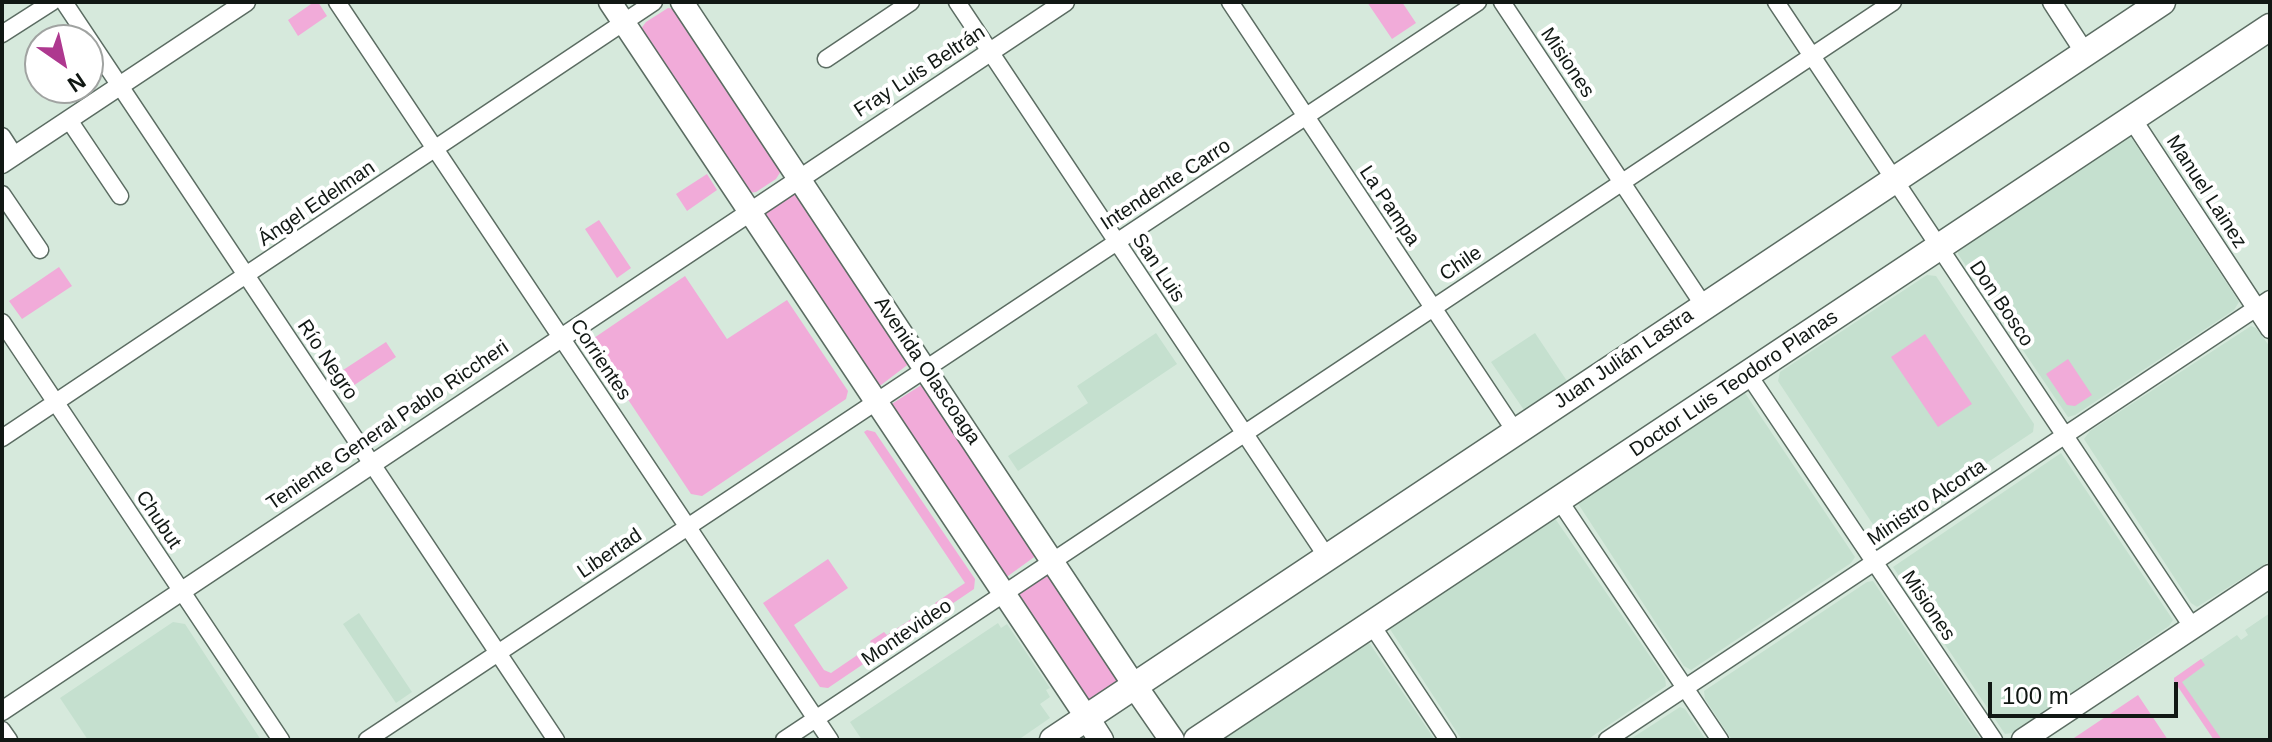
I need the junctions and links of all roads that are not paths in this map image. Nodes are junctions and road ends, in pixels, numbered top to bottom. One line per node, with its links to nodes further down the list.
1 (52, 2): 20 (street)
2 (64, 2): 25 (street, Río Negro)
3 (246, 2): 25 (street)
4 (337, 2): 30 (street, Corrientes)
5 (610, 2): 18 (main road)
6 (654, 2): 18 (street, Ángel Edelman)
7 (682, 2): 32 (main road, Avenida Olascoaga)
8 (911, 2): 24 (street)
9 (957, 2): 21 (street, San Luis)
10 (1065, 2): 21 (street, Fray Luis Beltrán)
11 (1230, 2): 26 (street, La Pampa)
12 (1478, 2): 26 (street, Intendente Carro)
13 (1502, 2): 34 (street, Misiones)
14 (1776, 2): 23 (street, Don Bosco)
15 (1893, 2): 23 (street, Chile)
16 (2052, 2): 22 (street)
17 (2162, 2): 22 (highway, Juan Julián Lastra)
18 (624, 22): 30 (street, Ángel Edelman); 37 (main road)
19 (2270, 27): 27 (highway, Doctor Luis Teodoro Planas)
20 (2, 34)
21 (990, 52): 32 (street, Fray Luis Beltrán); 38 (street, San Luis)
22 (2085, 53): 33 (highway, Juan Julián Lastra)
23 (1812, 56): 33 (street, Don Bosco); 34 (street, Chile)
24 (826, 59)
25 (120, 86): 28 (street); 41 (street, Río Negro)
26 (1306, 116): 38 (street, Intendente Carro); 44 (street, La Pampa)
27 (2132, 119): 39 (highway, Doctor Luis Teodoro Planas); 42 (street, Manuel Lainez)
28 (69, 120): 31 (street); 36 (street)
29 (2, 136): 31 (street)
30 (435, 148): 41 (street, Ángel Edelman); 47 (street, Corrientes)
31 (8, 160)
32 (799, 178): 37 (street, Teniente General Pablo Riccheri); 48 (main road, Avenida Olascoaga)
33 (1893, 180): 39 (street, Don Bosco); 43 (highway, Juan Julián Lastra)
34 (1622, 182): 43 (street, Misiones); 44 (street, Chile)
35 (2, 194): 40 (street)
36 (120, 196)
37 (749, 212): 47 (street, Teniente General Pablo Riccheri); 50 (main road)
38 (1116, 242): 48 (street, Intendente Carro); 53 (street, San Luis)
39 (1939, 247): 49 (highway, Doctor Luis Teodoro Planas); 54 (street, Don Bosco)
40 (40, 250)
41 (246, 275): 51 (street, Ángel Edelman); 56 (street, Río Negro)
42 (2263, 303): 46 (street, Manuel Lainez); 54 (street, Ministro Alcorta)
43 (1704, 306): 52 (highway, Juan Julián Lastra)
44 (1433, 307): 52 (street, La Pampa); 53 (street, Chile)
45 (2, 322): 51 (street, Chubut)
46 (2270, 329)
47 (561, 337): 56 (street, Teniente General Pablo Riccheri); 58 (street, Corrientes)
48 (925, 368): 50 (street, Intendente Carro); 60 (main road, Avenida Olascoaga)
49 (1748, 374): 57 (highway, Doctor Luis Teodoro Planas); 61 (street, Misiones)
50 (875, 401): 58 (street, Libertad); 64 (main road)
51 (56, 402): 55 (street, Ángel Edelman); 63 (street, Chubut)
52 (1515, 431): 59 (highway, Juan Julián Lastra)
53 (1244, 433): 59 (street, San Luis); 60 (street, Chile)
54 (2065, 435): 61 (street, Ministro Alcorta); 66 (street, Don Bosco)
55 (2, 438)
56 (372, 464): 63 (street, Teniente General Pablo Riccheri); 67 (street, Río Negro)
57 (1559, 500): 65 (highway, Doctor Luis Teodoro Planas); 69 (street)
58 (687, 526): 67 (street, Libertad); 71 (street, Corrientes)
59 (1327, 557): 68 (highway, Juan Julián Lastra)
60 (1052, 560): 64 (street, Montevideo); 68 (main road, Avenida Olascoaga)
61 (1874, 562): 69 (street, Ministro Alcorta); 88 (street, Misiones)
62 (2270, 576): 66 (main road)
63 (182, 591): 70 (street, Teniente General Pablo Riccheri); 76 (street, Chubut)
64 (1003, 593): 71 (street, Montevideo); 72 (main road)
65 (1371, 624): 84 (highway, Doctor Luis Teodoro Planas); 85 (street)
66 (2193, 628): 73 (main road)
67 (498, 653): 77 (street, Libertad); 78 (street, Río Negro)
68 (1134, 685): 72 (highway, Juan Julián Lastra); 83 (main road, Avenida Olascoaga)
69 (1685, 688): 86 (street, Ministro Alcorta); 87 (street)
70 (2, 711)
71 (816, 718): 79 (street, Montevideo); 80 (street, Corrientes)
72 (1087, 718): 81 (highway, Juan Julián Lastra); 82 (main road)
73 (2059, 718): 89 (main road); 90 (street)
74 (2, 730): 75 (street)
75 (9, 740)
76 (281, 740)
77 (367, 740)
78 (556, 740)
79 (784, 740)
80 (830, 740)
81 (1053, 740)
82 (1101, 740)
83 (1172, 740)
84 (1197, 740)
85 (1448, 740)
86 (1607, 740)
87 (1720, 740)
88 (1994, 740)
89 (2023, 740)
90 (2045, 740)

